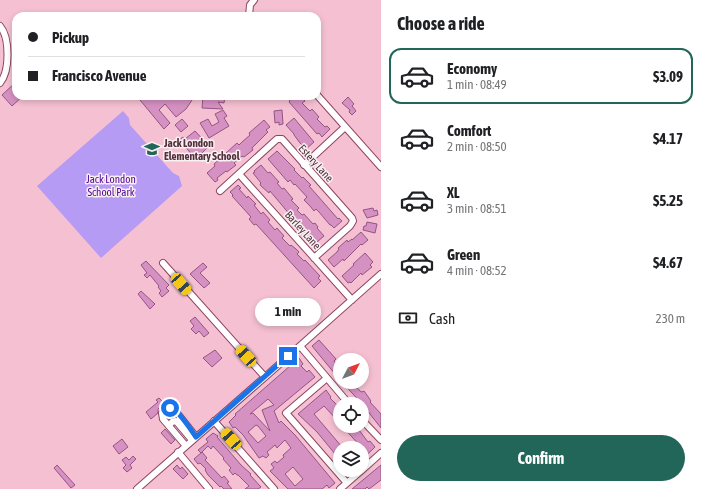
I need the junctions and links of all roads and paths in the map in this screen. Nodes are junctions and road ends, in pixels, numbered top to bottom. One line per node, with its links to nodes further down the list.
1 (254, 0): 2 (street)
2 (249, 12)
3 (0, 26): 4 (street)
4 (3, 65): 5 (street)
5 (0, 83)
6 (321, 100): 7 (street)
7 (345, 127): 8 (street); 9 (street)
8 (304, 165): 10 (street, Estery Lane); 12 (street, Estery Lane)
9 (381, 167)
10 (239, 174): 11 (street, Estery Lane); 12 (street, Barley Lane)
11 (220, 190)
12 (314, 258): 15 (street, Barley Lane)
13 (163, 263): 17 (street)
14 (381, 274): 15 (street)
15 (352, 300): 16 (street)
16 (300, 346): 17 (street); 18 (street)
17 (265, 377): 20 (street)
18 (327, 378): 19 (street); 32 (street)
19 (342, 397)
20 (214, 421): 24 (street); 35 (street)
21 (169, 426): 23 (street); 24 (street); 25 (street)
22 (369, 427): 26 (street)
23 (187, 433): 24 (street); 25 (street)
24 (194, 438): 27 (street)
25 (180, 439): 27 (street)
26 (381, 440)
27 (186, 446): 28 (street)
28 (178, 452): 33 (street); 34 (street)
29 (381, 453): 30 (street)
30 (369, 464)
31 (354, 477): 32 (street)
32 (347, 483): 36 (street)
33 (137, 489)
34 (209, 489)
35 (274, 489)
36 (340, 489)

